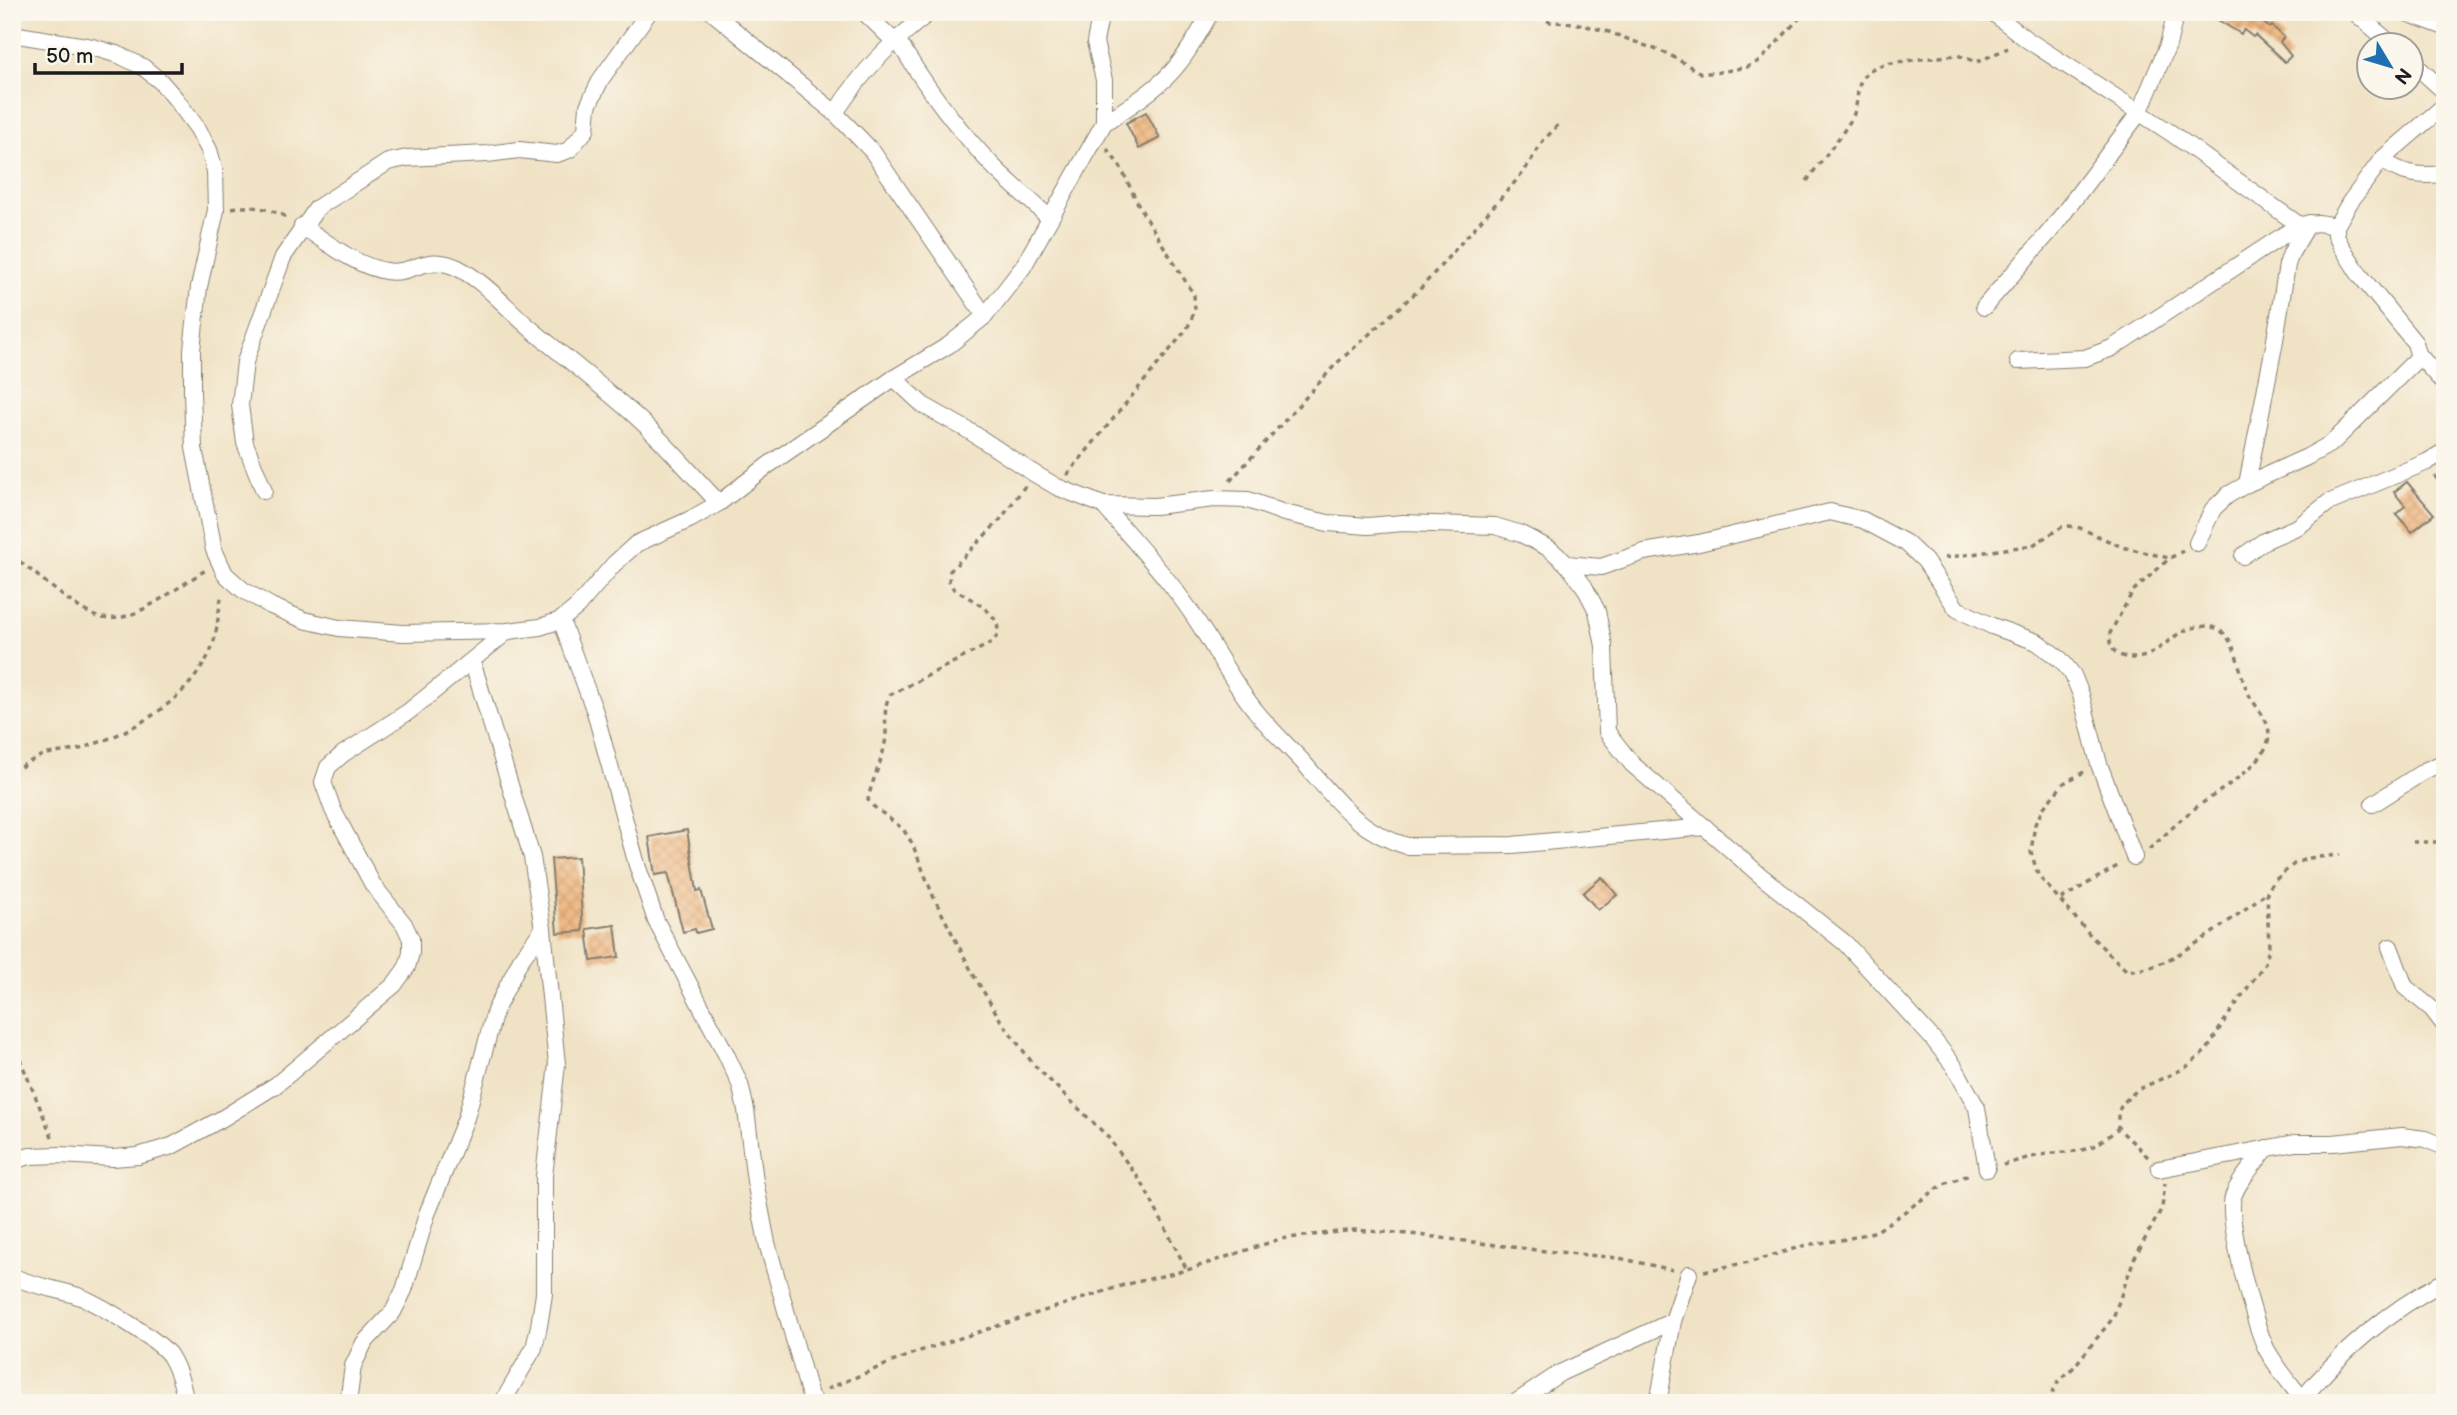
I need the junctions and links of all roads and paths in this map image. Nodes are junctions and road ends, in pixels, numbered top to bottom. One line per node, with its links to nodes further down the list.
1 (649, 12): 32 (street)
2 (712, 12): 21 (street)
3 (864, 12): 17 (street)
4 (930, 12): 17 (street)
5 (1101, 12): 23 (street)
6 (1211, 12): 23 (street)
7 (1529, 12): 8 (path)
8 (1805, 12)
9 (1992, 12): 16 (street)
10 (2176, 12): 22 (street)
11 (2354, 12): 14 (street)
12 (2404, 12): 13 (street)
13 (2445, 27)
14 (2378, 32)
15 (12, 34): 29 (street)
16 (2026, 39): 22 (street); 28 (path)
17 (895, 40): 21 (street); 30 (street)
18 (2426, 75): 19 (street)
19 (2445, 92)
20 (2445, 104): 26 (street)
21 (835, 113): 35 (street)
22 (2139, 113): 31 (street); 34 (street)
23 (1104, 123): 25 (street)
24 (1558, 125): 45 (path)
25 (1094, 140): 30 (street); 43 (path)
26 (2382, 159): 27 (street); 33 (street)
27 (2445, 173)
28 (1807, 181)
29 (216, 210): 32 (path); 54 (street)
30 (1050, 219): 35 (street)
31 (2304, 224): 33 (street); 37 (street); 42 (street)
32 (302, 226): 44 (street); 46 (street)
33 (2336, 226): 36 (street)
34 (1984, 307)
35 (985, 316): 38 (street)
36 (2418, 354): 39 (street); 42 (street)
37 (2018, 361)
38 (894, 378): 41 (street); 46 (street)
39 (2445, 385)
40 (2445, 451): 50 (street)
41 (1030, 471): 43 (street); 80 (path)
42 (2247, 484): 48 (street)
43 (1058, 487): 47 (street)
44 (264, 491)
45 (1214, 499): 47 (street); 53 (street)
46 (719, 503): 55 (street)
47 (1103, 505): 62 (street)
48 (2197, 543): 51 (path)
49 (12, 556): 54 (path)
50 (2243, 556)
51 (2170, 558): 52 (path); 66 (path)
52 (1925, 561): 53 (street); 59 (street)
53 (1567, 564): 62 (street)
54 (223, 568): 56 (street); 60 (path)
55 (561, 620): 56 (street); 85 (street)
56 (508, 631): 57 (street)
57 (472, 661): 69 (street); 76 (street)
58 (2445, 762): 61 (street)
59 (2099, 764): 66 (street); 68 (path)
60 (12, 772)
61 (2373, 804)
62 (1705, 827): 78 (street)
63 (2413, 842): 64 (path)
64 (2445, 842)
65 (2340, 855): 67 (path)
66 (2134, 857): 68 (path)
67 (2267, 892): 68 (path); 73 (path)
68 (2061, 899)
69 (544, 929): 88 (street); 89 (street)
70 (2390, 947): 71 (street)
71 (2445, 1027)
72 (12, 1040): 76 (path)
73 (2118, 1128): 78 (path); 79 (path)
74 (2445, 1147): 75 (street)
75 (2267, 1148): 79 (street); 86 (street)
76 (60, 1155): 77 (street)
77 (12, 1161)
78 (1987, 1168): 81 (path)
79 (2160, 1169): 92 (path)
80 (1188, 1270): 81 (path); 85 (path)
81 (1689, 1274): 84 (street)
82 (12, 1276): 87 (street)
83 (2445, 1281): 86 (street)
84 (1673, 1321): 90 (street); 91 (street)
85 (813, 1399)
86 (2301, 1401)
87 (186, 1403)
88 (348, 1403)
89 (502, 1403)
90 (1515, 1403)
91 (1658, 1403)
92 (2049, 1403)

